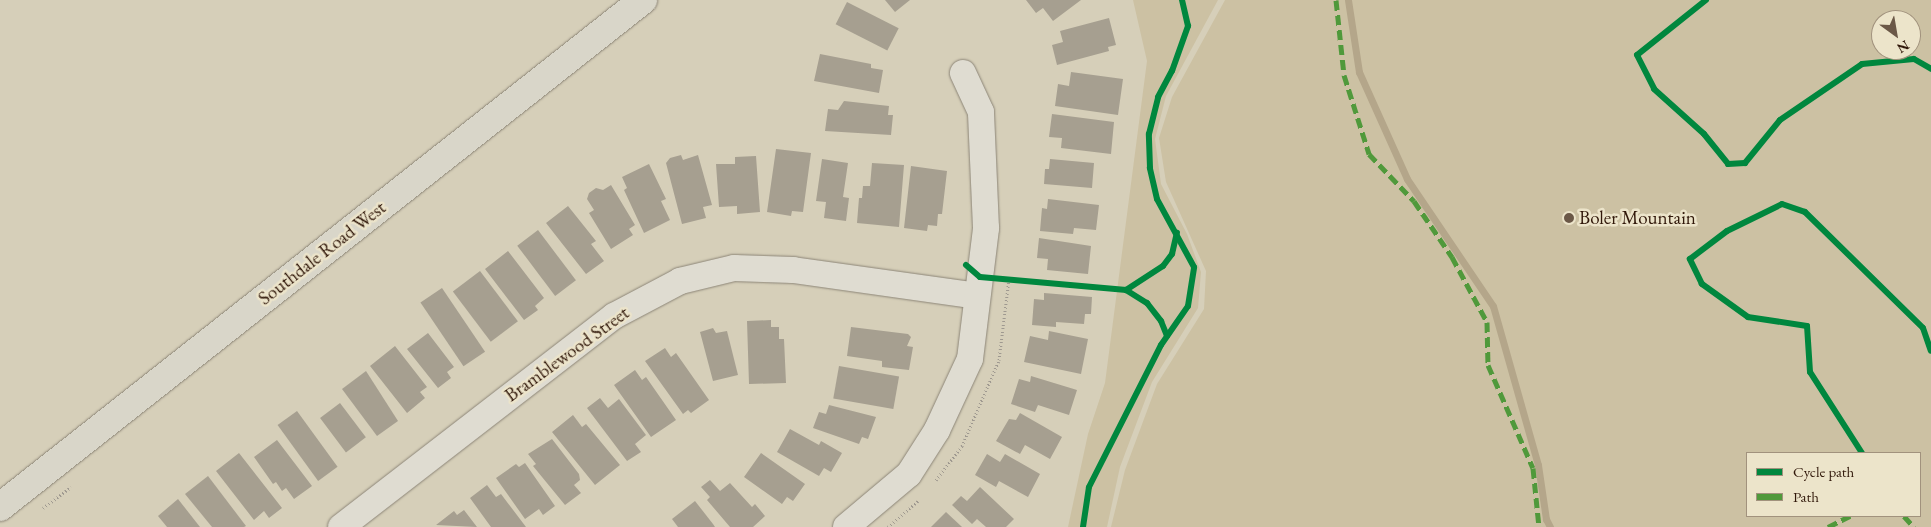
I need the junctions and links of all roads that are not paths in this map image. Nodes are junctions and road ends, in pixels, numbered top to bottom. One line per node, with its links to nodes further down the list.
1 (643, 0): 4 (main road, Southdale Road West)
2 (963, 73): 3 (street)
3 (977, 296): 5 (street, Bramblewood Street); 6 (street)
4 (0, 507)
5 (340, 527)
6 (846, 527)

